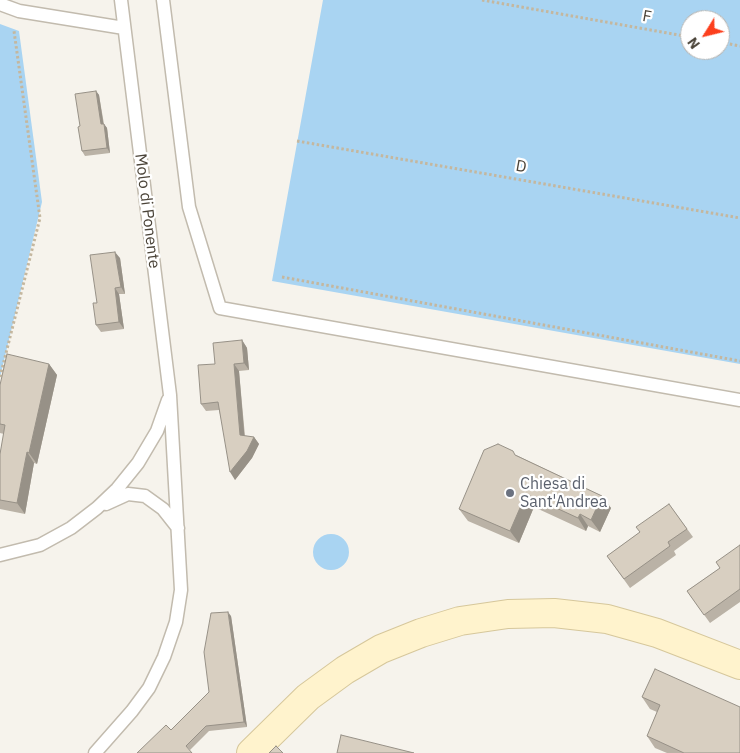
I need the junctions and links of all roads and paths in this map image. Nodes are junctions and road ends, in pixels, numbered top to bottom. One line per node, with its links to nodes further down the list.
1 (121, 0): 5 (lane, Molo di Ponente)
2 (163, 0): 14 (lane)
3 (482, 0): 7 (path, F)
4 (0, 4): 5 (lane)
5 (124, 28): 13 (lane, Molo di Ponente)
6 (7, 29): 12 (path)
7 (680, 35)
8 (298, 141): 9 (path, D)
9 (740, 218)
10 (282, 277): 11 (path)
11 (740, 361)
12 (0, 377)
13 (170, 395): 15 (lane, Molo di Ponente); 16 (lane, Molo di Ponente)
14 (740, 400)
15 (97, 508): 16 (lane, Molo di Ponente); 17 (lane, Molo di Ponente)
16 (178, 528): 19 (lane, Molo di Ponente)
17 (0, 555)
18 (740, 665): 20 (street)
19 (95, 753)
20 (251, 753)

